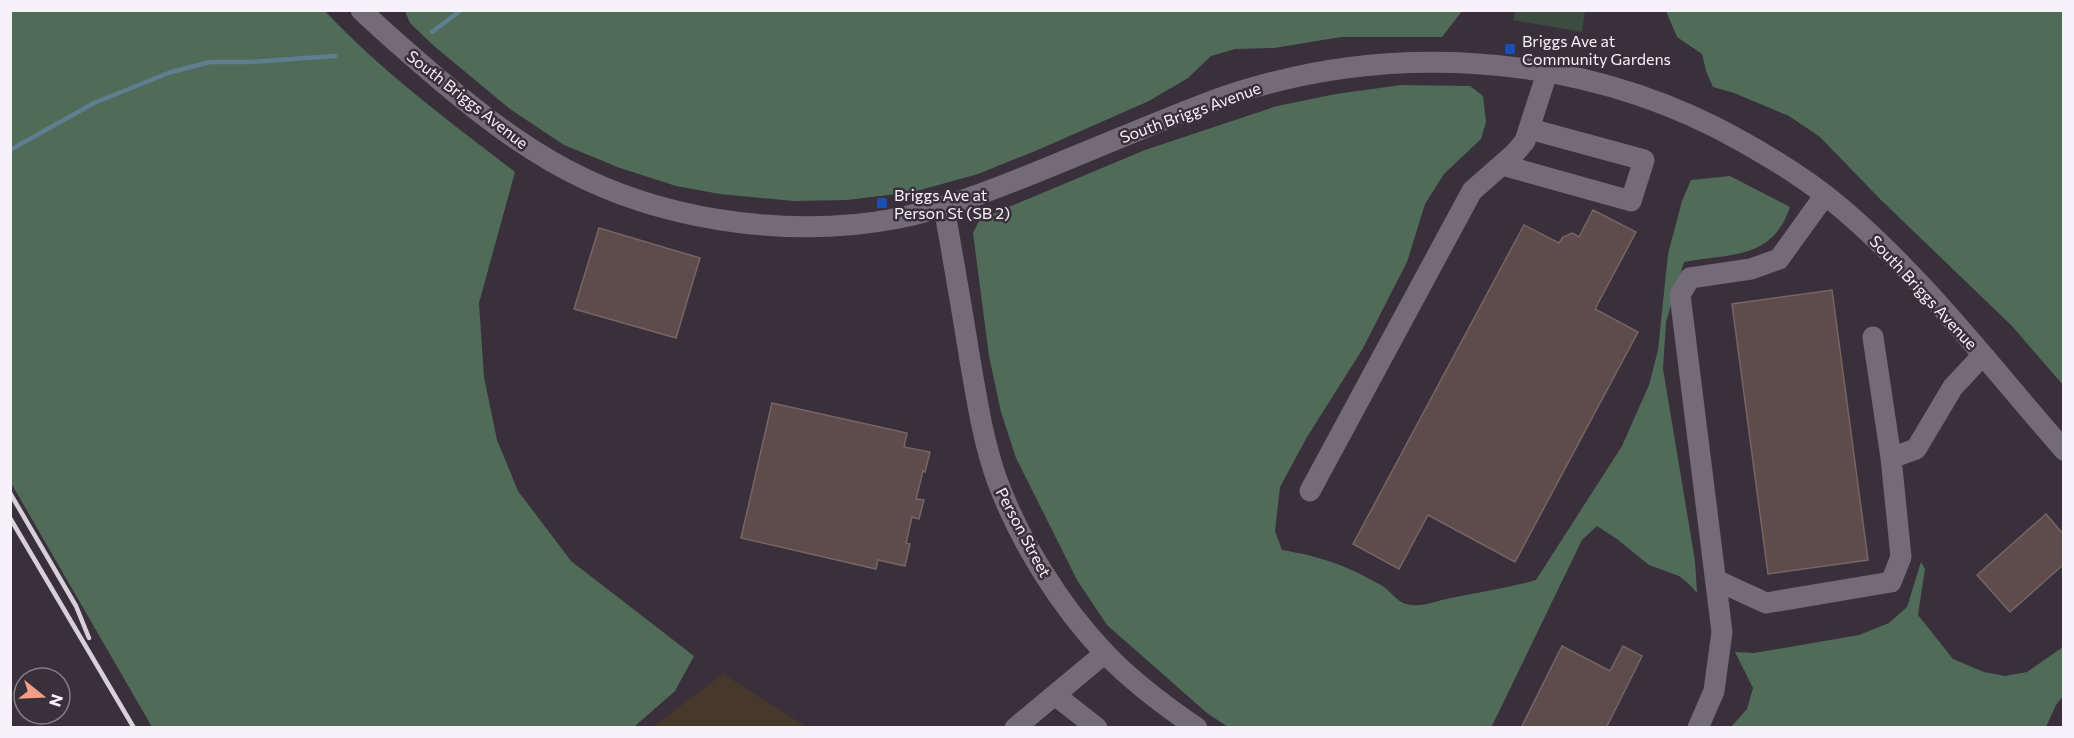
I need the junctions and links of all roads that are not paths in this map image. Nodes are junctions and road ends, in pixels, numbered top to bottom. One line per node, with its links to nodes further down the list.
1 (361, 10): 6 (street, South Briggs Avenue)
2 (1547, 73): 3 (street); 5 (street, South Briggs Avenue); 6 (street, South Briggs Avenue)
3 (1530, 129): 4 (street); 4 (street)
4 (1502, 165): 11 (street)
5 (1825, 195): 8 (street, South Briggs Avenue); 12 (street)
6 (944, 207): 13 (street, Person Street)
7 (1873, 337): 10 (street)
8 (1982, 356): 9 (street, South Briggs Avenue); 10 (street)
9 (2064, 450)
10 (1892, 458): 12 (street)
11 (1310, 491)
12 (1716, 580): 18 (street)
13 (1105, 653): 14 (street); 17 (street, Person Street)
14 (1055, 696): 15 (street); 16 (street)
15 (1015, 728)
16 (1097, 728)
17 (1197, 728)
18 (1698, 728)

